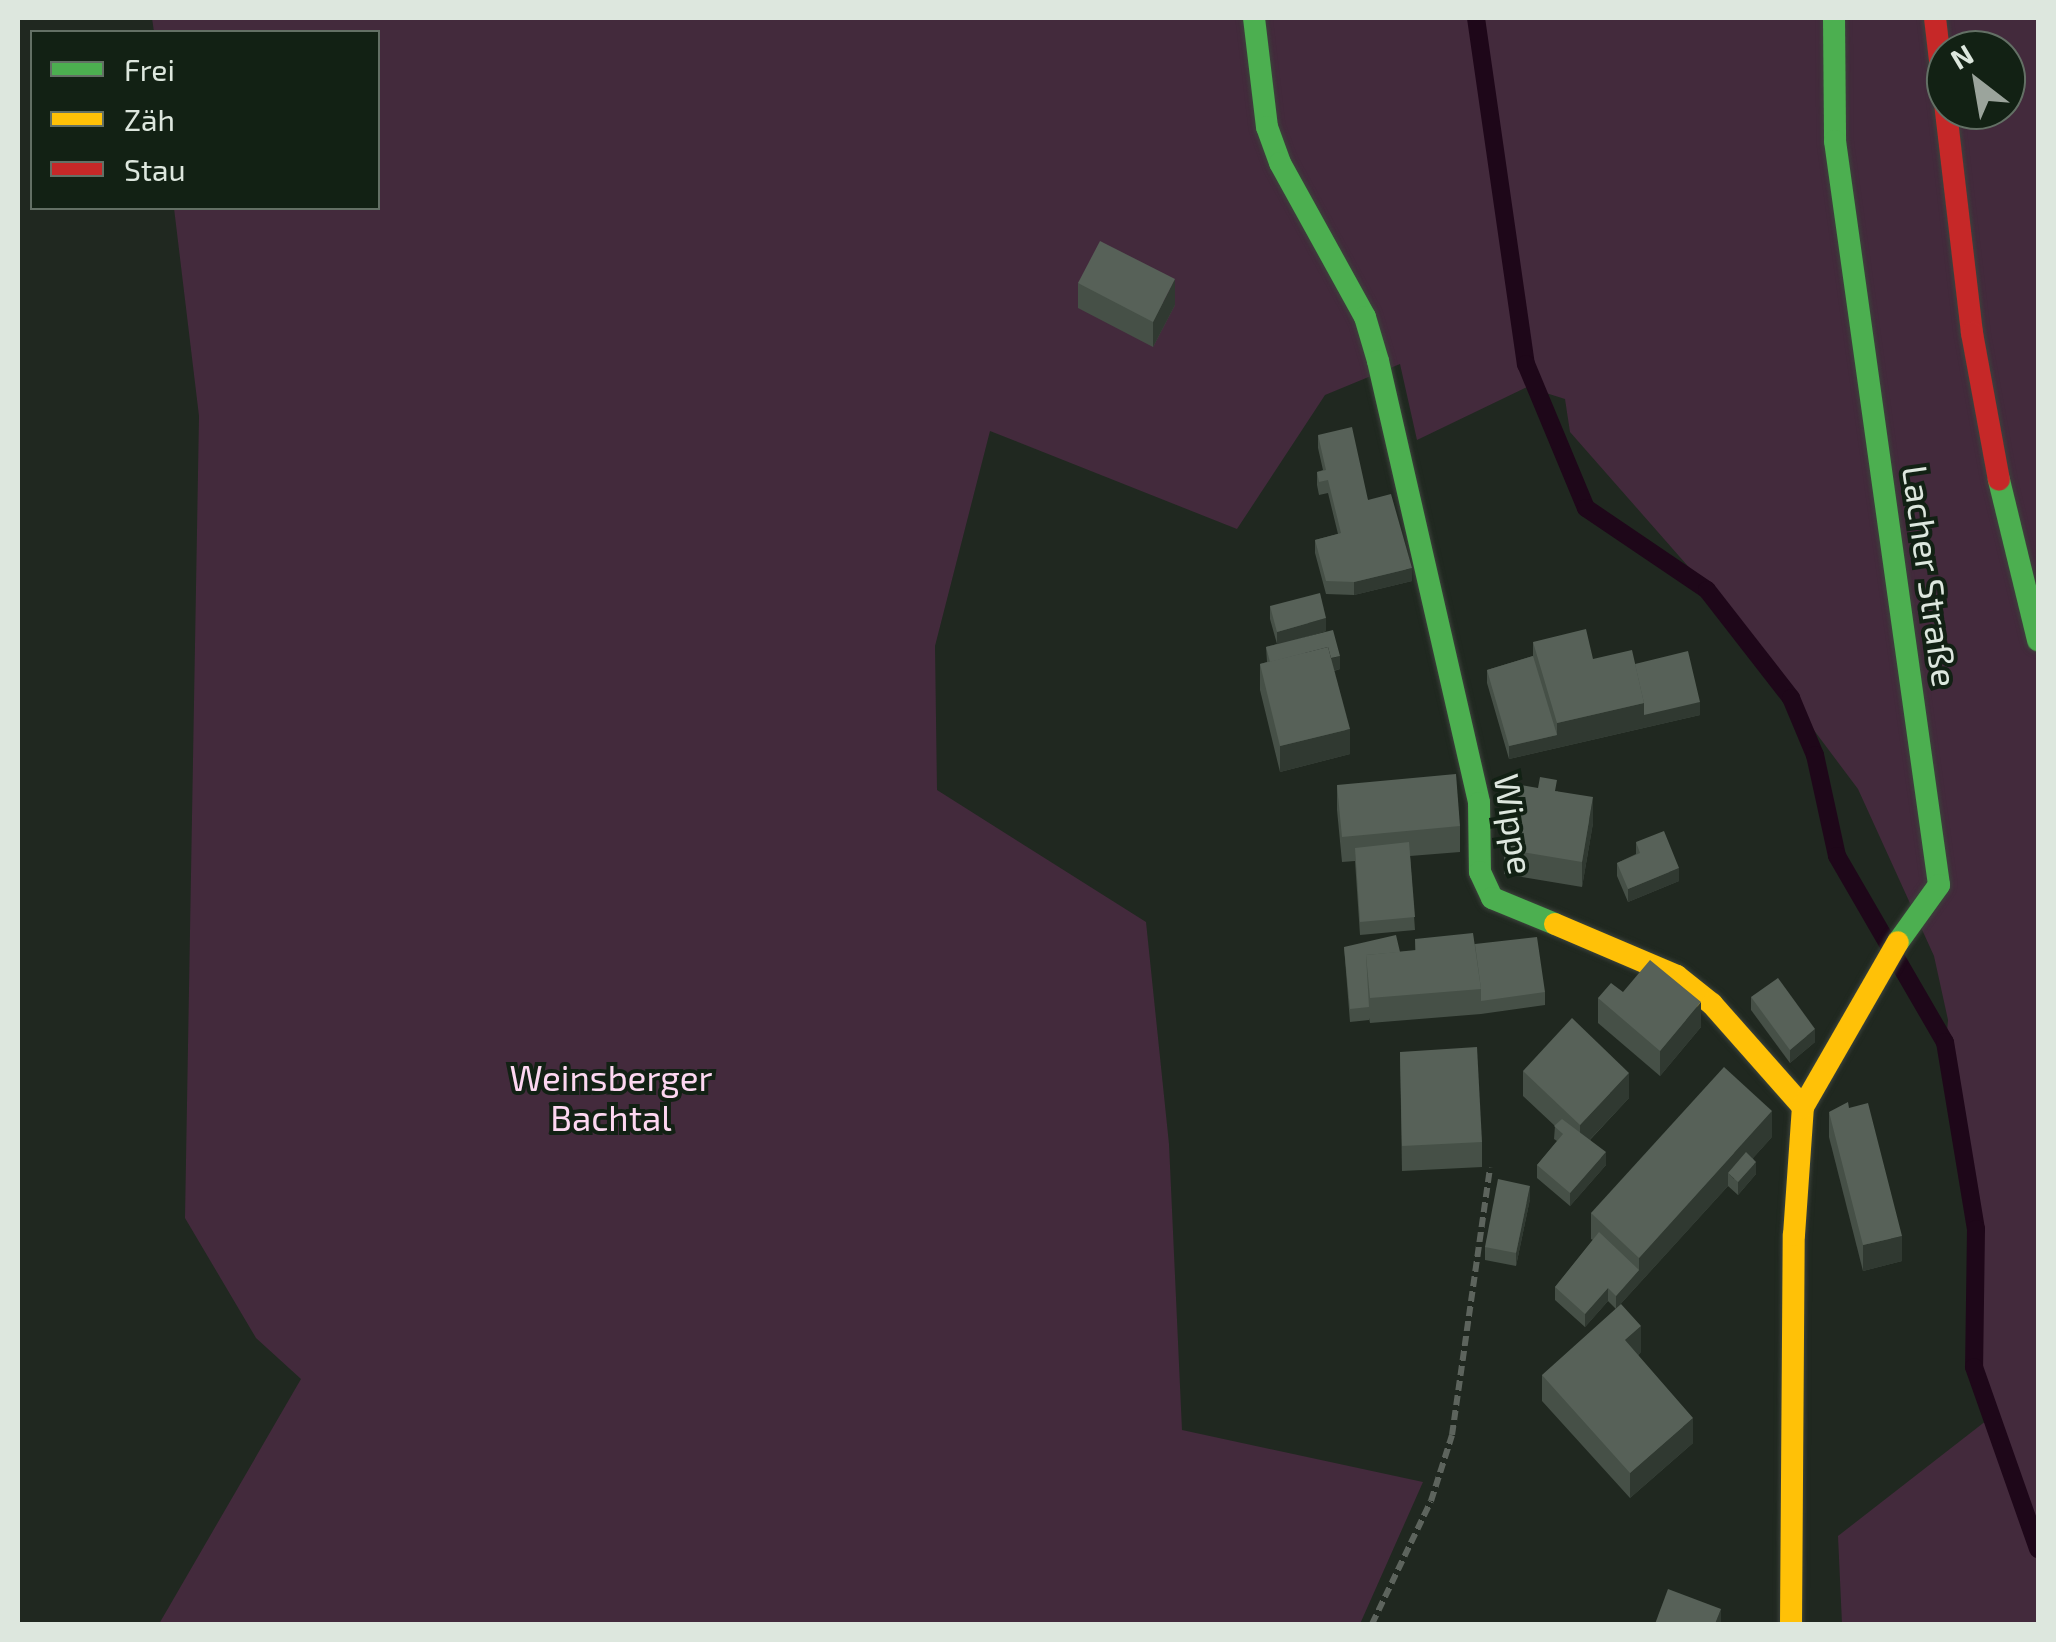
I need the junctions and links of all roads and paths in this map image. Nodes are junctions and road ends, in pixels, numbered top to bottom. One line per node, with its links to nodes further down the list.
1 (1254, 18): 5 (street, Wippe)
2 (1834, 18): 5 (street, Lacher Straße)
3 (1935, 18): 4 (street)
4 (2038, 640)
5 (1803, 1107): 8 (street)
6 (1490, 1168): 7 (path)
7 (1372, 1624)
8 (1791, 1624)

